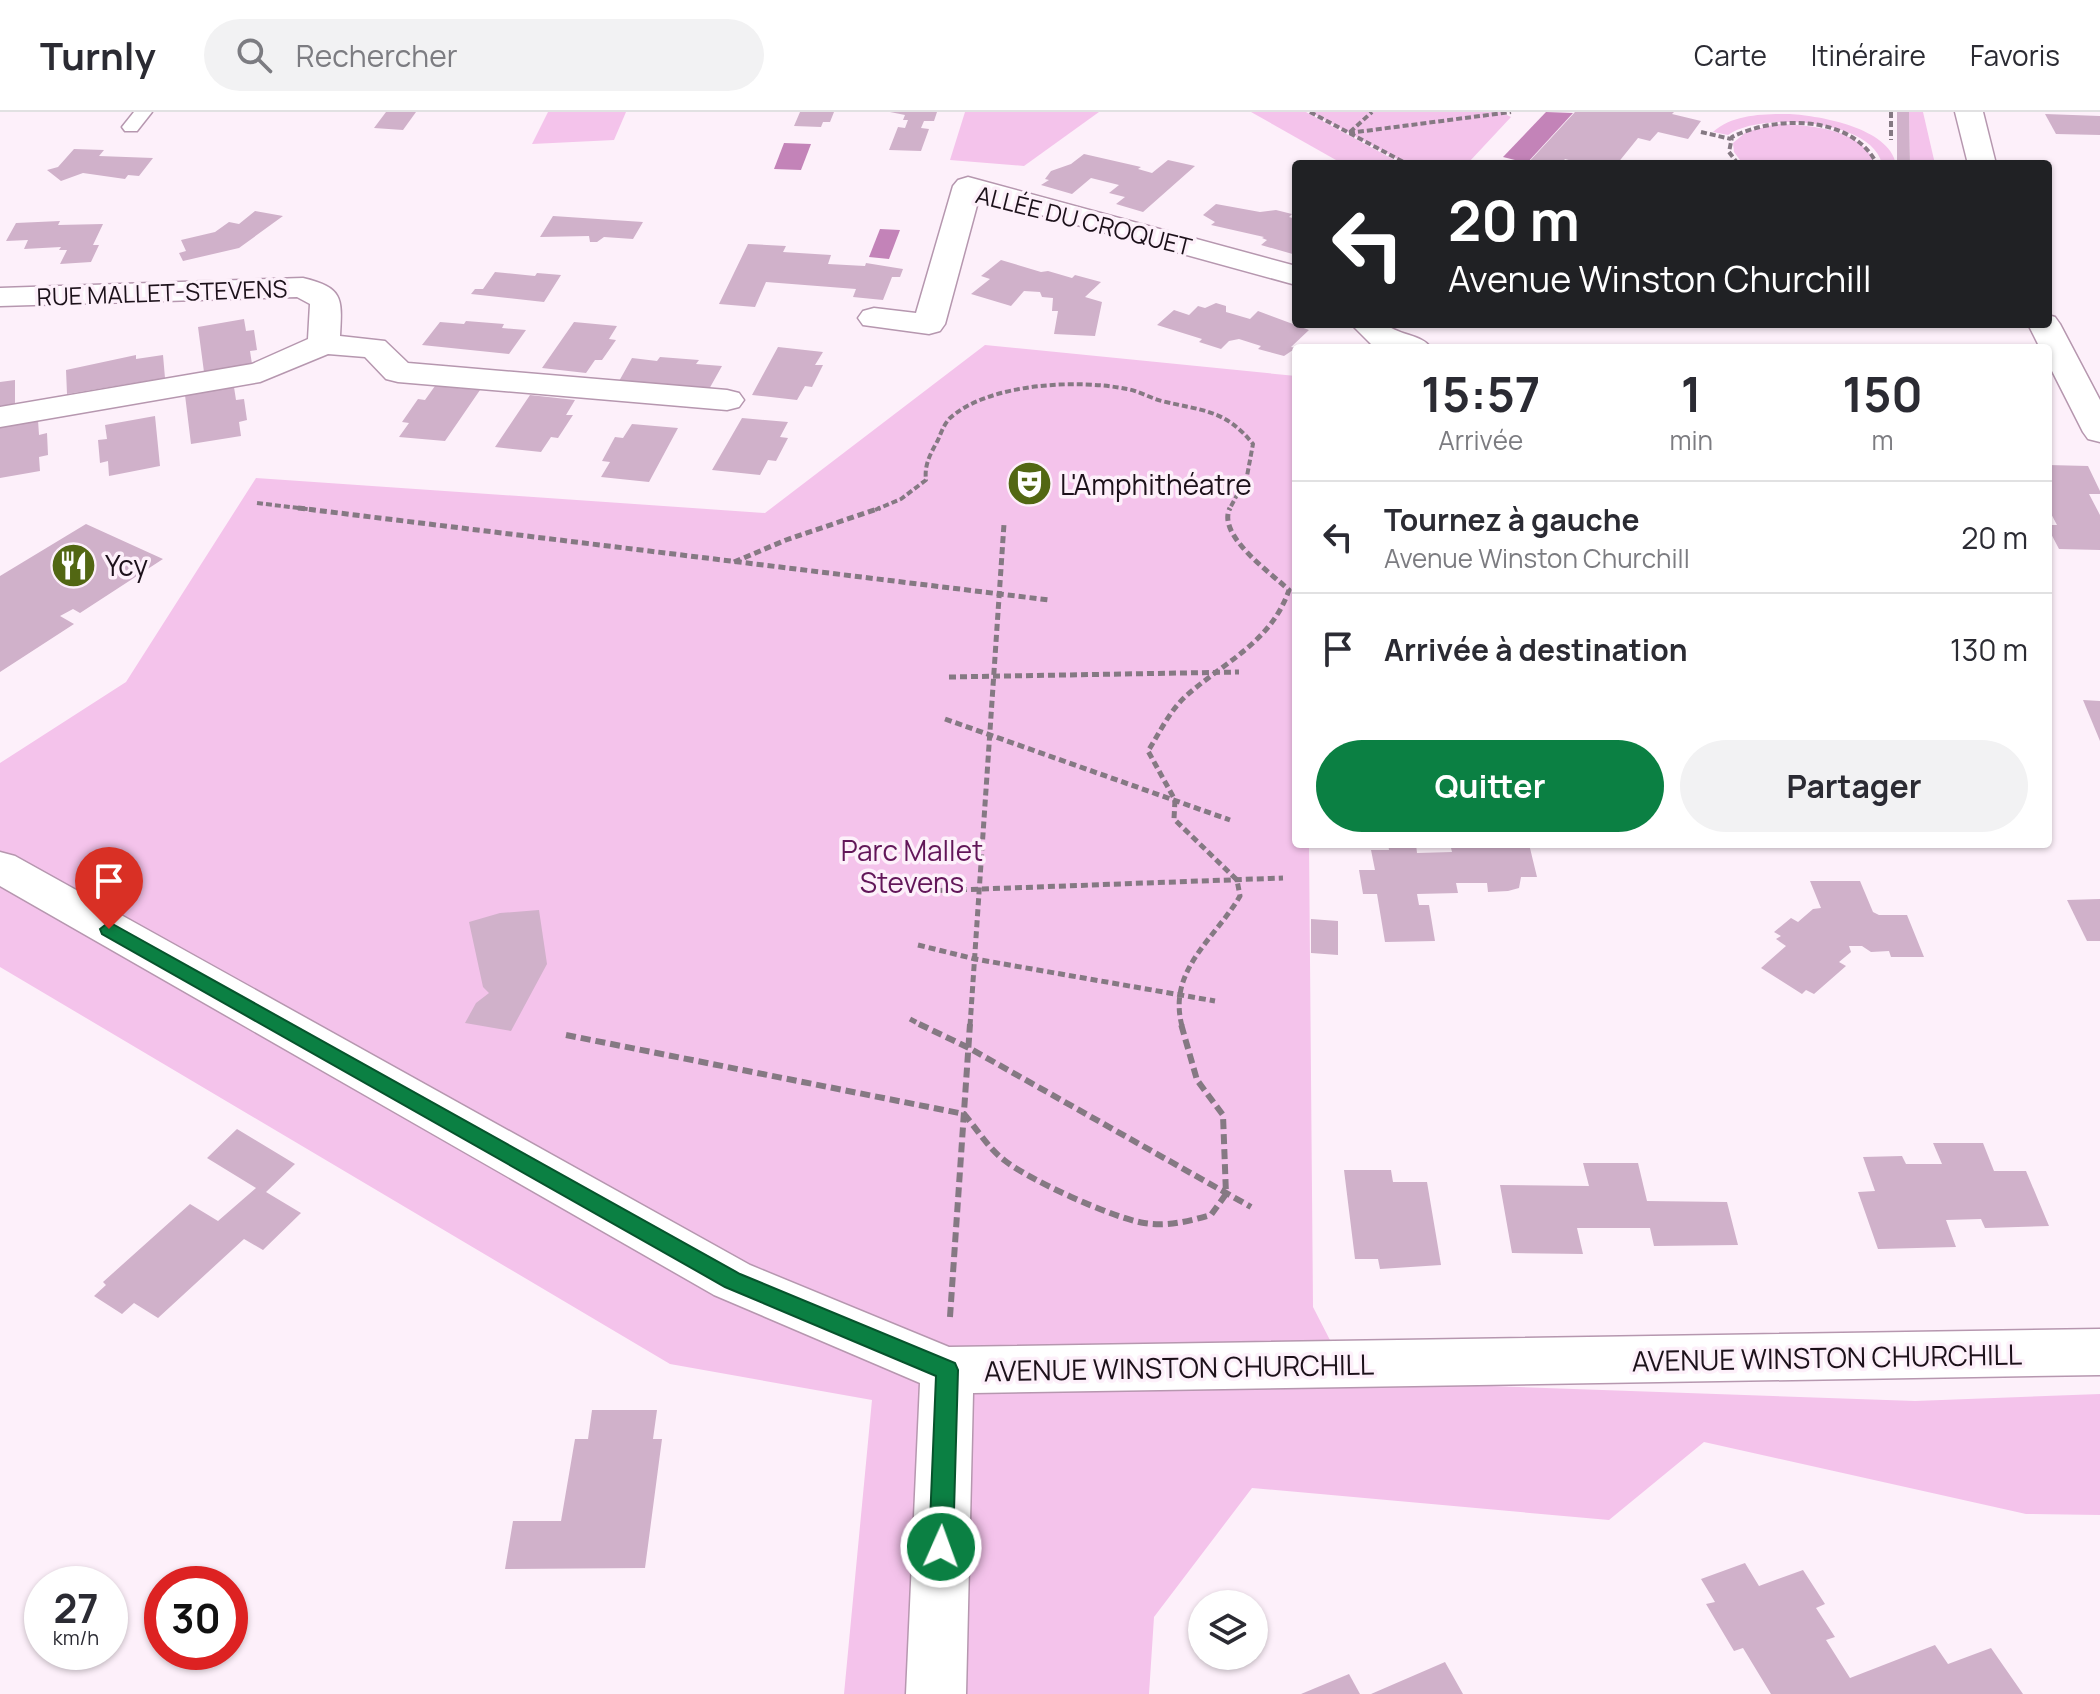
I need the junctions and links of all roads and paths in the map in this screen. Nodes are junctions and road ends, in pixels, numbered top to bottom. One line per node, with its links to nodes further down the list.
1 (143, 112): 7 (lane)
2 (1310, 112): 9 (path)
3 (1372, 112): 9 (path)
4 (1511, 112): 9 (path)
5 (1891, 112): 11 (path)
6 (1969, 112): 15 (street)
7 (131, 127)
8 (1701, 132): 10 (path)
9 (1349, 133): 12 (path)
10 (1731, 139): 13 (path); 14 (path)
11 (1891, 140)
12 (1400, 160)
13 (1735, 160)
14 (1875, 160)
15 (1981, 160)
16 (1292, 275): 18 (street, ALLÉE DU CROQUET)
17 (0, 297): 20 (street, RUE MALLET-STEVENS)
18 (874, 318)
19 (1372, 328): 21 (street)
20 (324, 344): 23 (street); 24 (street)
21 (1401, 344)
22 (2054, 357): 25 (street)
23 (727, 400)
24 (0, 417)
25 (2100, 432)
26 (257, 503): 28 (path)
27 (1004, 524): 29 (path)
28 (734, 562): 29 (path); 31 (path)
29 (999, 594): 30 (path); 33 (path)
30 (1049, 600)
31 (1221, 672): 32 (path); 33 (path); 37 (path)
32 (1239, 672)
33 (993, 676): 34 (path); 36 (path)
34 (949, 677)
35 (945, 719): 36 (path)
36 (990, 735): 37 (path); 42 (path)
37 (1175, 800): 38 (path); 41 (path)
38 (1230, 820)
39 (0, 867): 55 (street, AVENUE WINSTON CHURCHILL)
40 (1283, 878): 41 (path)
41 (1237, 880): 42 (path); 46 (path)
42 (979, 889): 43 (path); 45 (path)
43 (927, 891)
44 (918, 945): 45 (path)
45 (975, 959): 46 (path); 50 (path)
46 (1177, 995): 47 (path); 52 (path)
47 (1215, 1001)
48 (910, 1019): 50 (path)
49 (566, 1035): 51 (path)
50 (969, 1048): 51 (path); 52 (path)
51 (964, 1114): 52 (path); 55 (path)
52 (1226, 1194): 53 (path)
53 (1251, 1207)
54 (2100, 1352): 55 (street, AVENUE WINSTON CHURCHILL)
55 (947, 1370): 56 (street)
56 (936, 1694)

